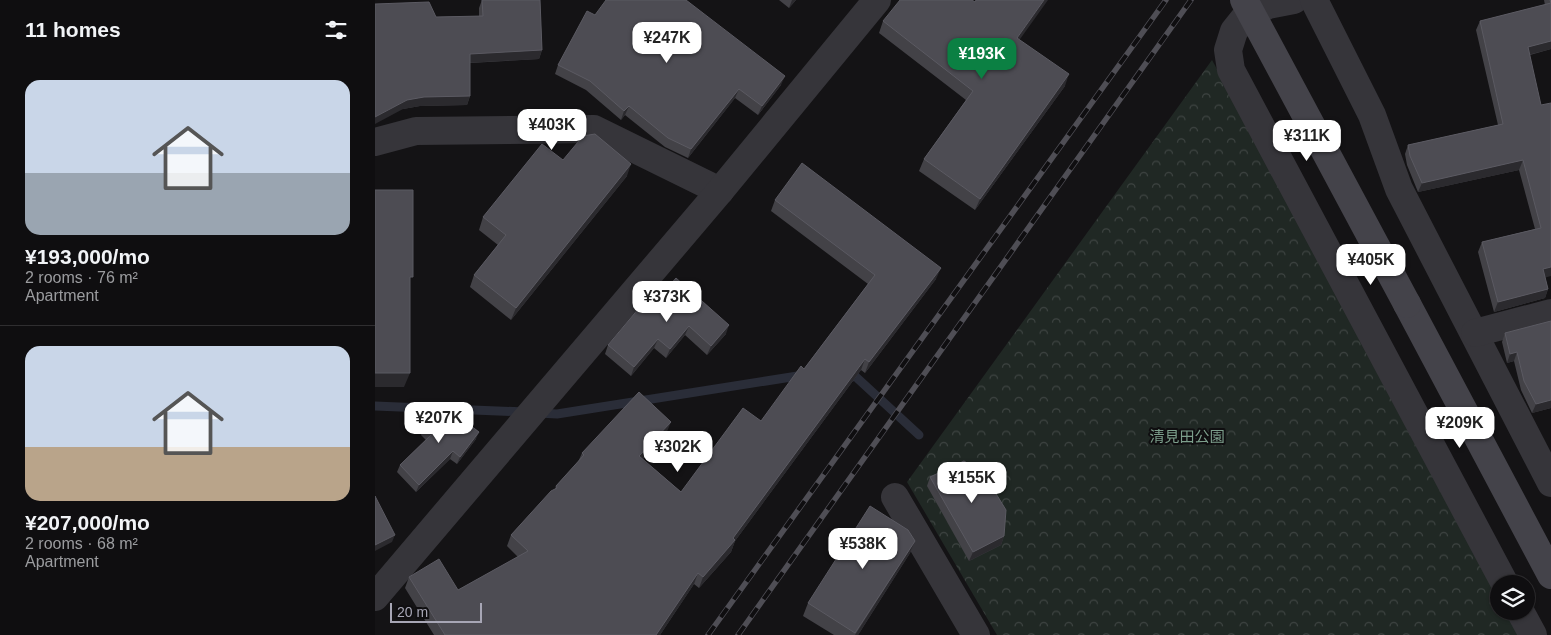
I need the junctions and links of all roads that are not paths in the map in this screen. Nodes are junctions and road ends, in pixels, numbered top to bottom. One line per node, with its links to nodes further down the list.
1 (877, 0): 6 (street)
2 (1244, 0): 12 (street, bridge)
3 (1294, 0): 11 (street)
4 (1315, 0): 8 (street)
5 (375, 142): 6 (street)
6 (720, 191): 13 (street)
7 (1551, 313): 8 (street)
8 (1475, 333): 9 (street)
9 (1551, 483)
10 (895, 497): 15 (street)
11 (1500, 575)
12 (1551, 575)
13 (375, 597)
14 (1525, 620): 16 (street)
15 (976, 635)
16 (1533, 635)

